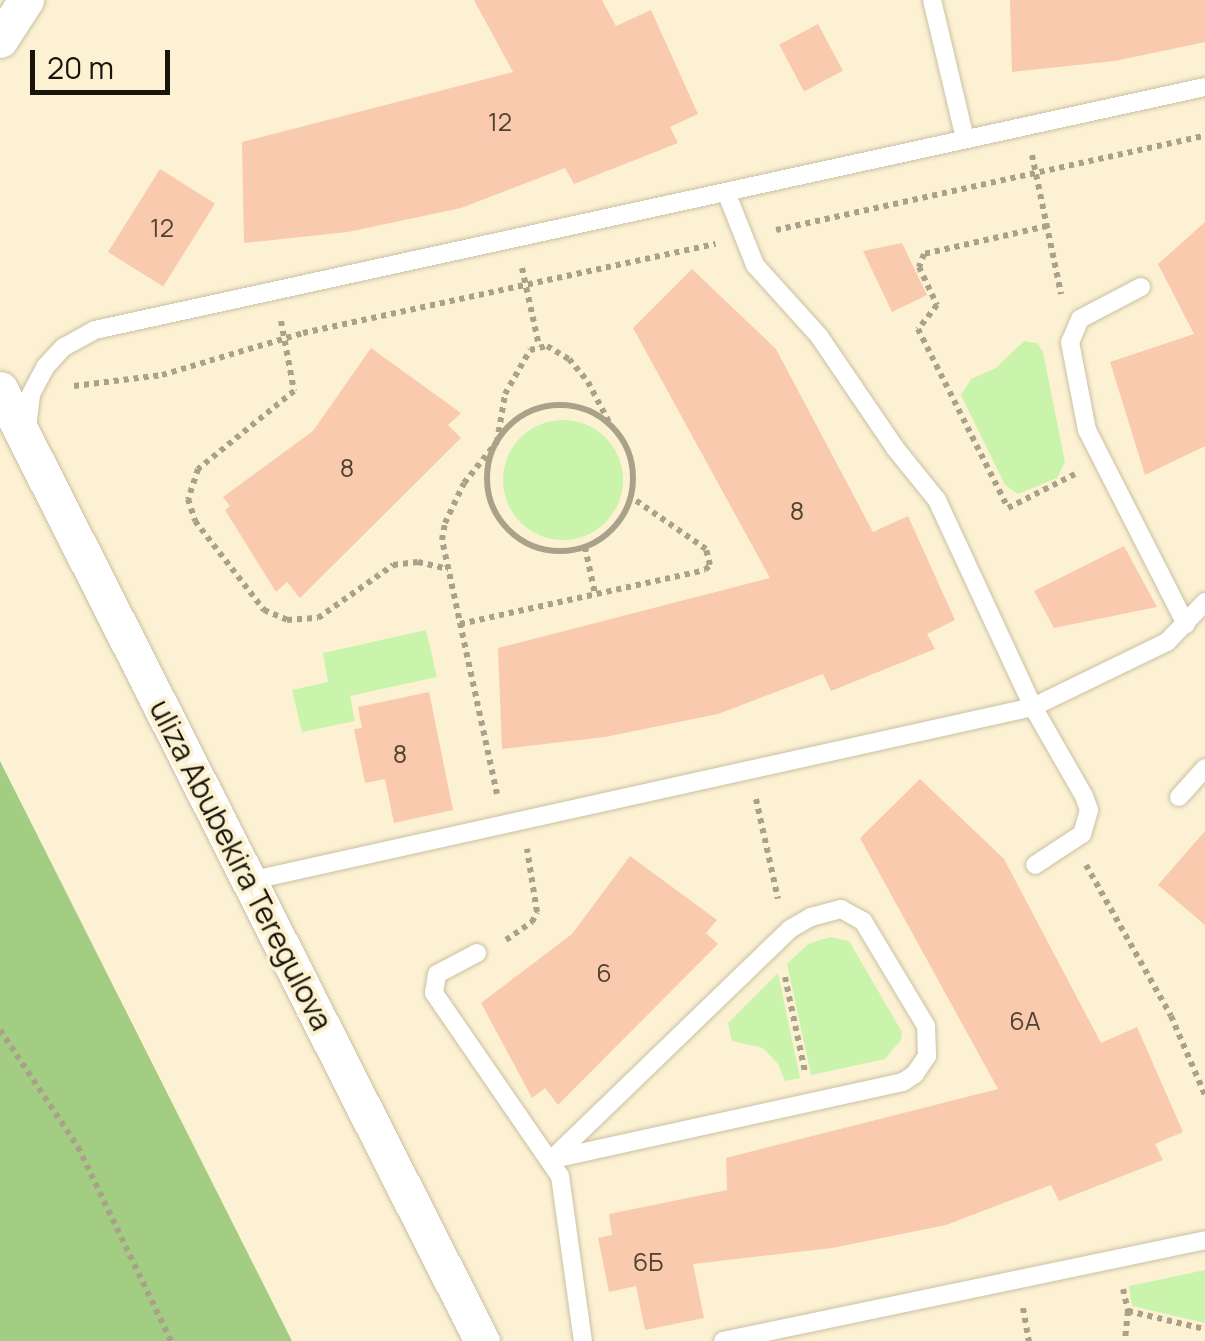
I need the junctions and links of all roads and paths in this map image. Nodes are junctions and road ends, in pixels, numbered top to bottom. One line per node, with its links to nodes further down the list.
1 (26, 0): 3 (street)
2 (932, 0): 6 (lane)
3 (0, 40)
4 (1205, 87): 6 (lane)
5 (1205, 136): 10 (path)
6 (964, 139): 8 (lane)
7 (1039, 188): 9 (path)
8 (726, 192): 10 (lane); 16 (lane)
9 (1046, 226): 13 (path); 19 (path)
10 (742, 238): 16 (path); 27 (lane)
11 (1141, 287): 13 (lane)
12 (530, 305): 14 (path)
13 (1070, 340): 19 (lane)
14 (540, 346): 17 (path); 18 (path)
15 (290, 360): 22 (path)
16 (16, 392): 35 (street, uliza Abubekira Teregulova)
17 (610, 424): 18 (path); 20 (path)
18 (496, 442): 21 (path); 22 (path)
19 (1103, 460): 26 (lane)
20 (631, 497): 21 (path); 23 (path)
21 (585, 547): 23 (path)
22 (448, 570): 25 (path)
23 (595, 594): 25 (path)
24 (1205, 602): 26 (lane)
25 (460, 624): 31 (path)
26 (1186, 624): 27 (lane)
27 (1034, 708): 31 (lane); 32 (lane)
28 (1205, 768): 29 (lane)
29 (1179, 797)
30 (756, 800): 36 (path)
31 (504, 824): 35 (lane)
32 (1074, 843): 34 (lane); 39 (path)
33 (528, 853): 37 (path)
34 (1035, 865)
35 (249, 881): 47 (street, uliza Abubekira Teregulova)
36 (782, 938): 40 (path); 40 (lane); 41 (lane)
37 (477, 953): 41 (lane)
38 (0, 1030): 46 (path)
39 (1205, 1095)
40 (812, 1103): 41 (lane)
41 (552, 1160): 48 (lane)
42 (1205, 1240): 43 (lane)
43 (1117, 1258): 44 (path); 49 (lane)
44 (1128, 1311): 45 (path); 50 (path)
45 (1205, 1330)
46 (171, 1341)
47 (482, 1341)
48 (582, 1341)
49 (723, 1341)
50 (1125, 1341)

